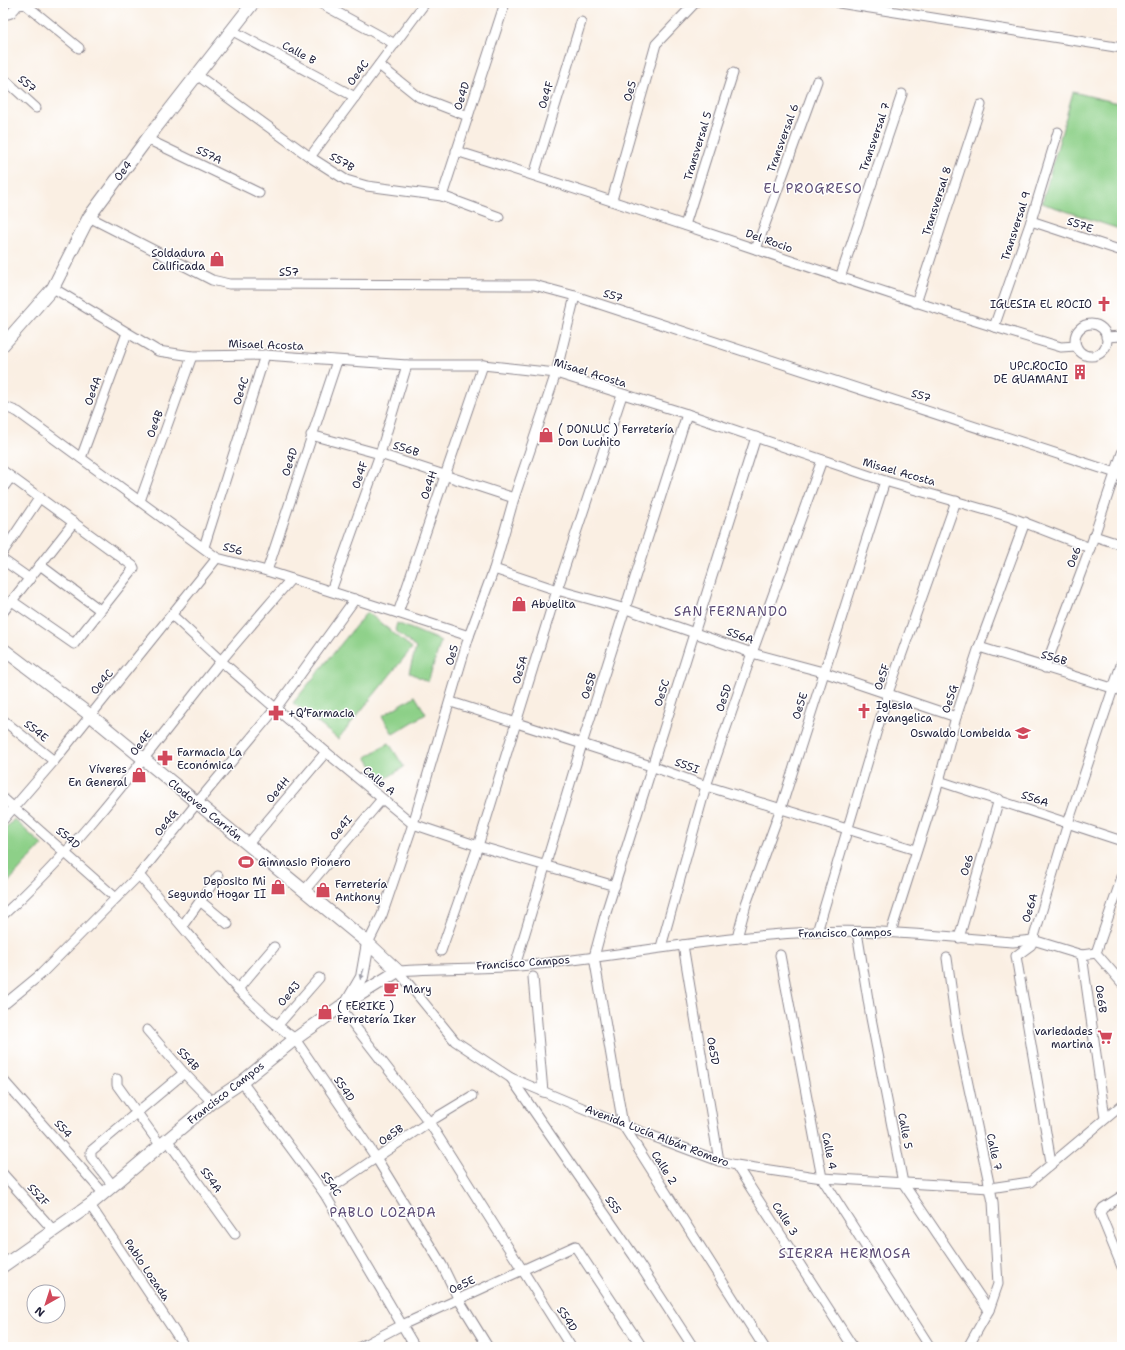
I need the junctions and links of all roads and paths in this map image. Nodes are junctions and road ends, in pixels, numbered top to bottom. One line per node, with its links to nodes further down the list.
1 (253, 3): 9 (street, Oe4)
2 (320, 3): 10 (street)
3 (424, 3): 10 (street, Oe4C)
4 (505, 3): 22 (street, Oe4D)
5 (695, 3): 30 (street, Oe5)
6 (839, 3): 12 (street)
7 (3, 12): 11 (street)
8 (581, 22): 27 (street, Oe4F)
9 (231, 30): 15 (street, Oe4); 19 (street, Calle B)
10 (395, 44): 13 (street, Oe4C)
11 (79, 48)
12 (1122, 48)
13 (379, 65): 19 (street, Oe4C); 22 (street)
14 (733, 73): 34 (street, Transversal 5)
15 (197, 75): 24 (street, Oe4); 26 (street, S57B)
16 (3, 78): 21 (street, S57)
17 (817, 81): 35 (street, Transversal 6)
18 (902, 94): 37 (street, Transversal 7)
19 (355, 97): 26 (street, Oe4C)
20 (981, 105): 40 (street, Transversal 8)
21 (36, 108)
22 (468, 116): 25 (street, Oe4D)
23 (1058, 132): 33 (street, Transversal 9)
24 (147, 139): 28 (street, S57A); 31 (street, Oe4)
25 (456, 151): 27 (street, Del Rocio); 29 (street, Oe4D)
26 (310, 157): 29 (street, S57B)
27 (534, 175): 30 (street, Del Rocio)
28 (259, 193)
29 (442, 196): 32 (street, S57B)
30 (612, 200): 34 (street, Del Rocio)
31 (89, 217): 38 (street, Oe4); 39 (street, S57)
32 (499, 217)
33 (1031, 221): 36 (street, S57E); 41 (street, Transversal 9)
34 (685, 225): 35 (street, Del Rocio)
35 (756, 249): 37 (street, Del Rocio)
36 (1122, 251)
37 (840, 278): 40 (street, Del Rocio)
38 (53, 288): 42 (street, Misael Acosta); 45 (street, Oe4)
39 (575, 296): 52 (street, Oe5); 63 (street, S57)
40 (916, 303): 41 (street, Del Rocio)
41 (994, 327): 46 (street, Del Rocio)
42 (127, 333): 47 (street, Misael Acosta); 60 (street, Oe4A)
43 (1122, 336): 44 (street)
44 (1106, 337): 46 (street); 46 (street)
45 (3, 345)
46 (1076, 346)
47 (192, 356): 48 (street, Misael Acosta); 71 (street, Oe4B)
48 (265, 356): 49 (street, Misael Acosta); 76 (street, Oe4C)
49 (337, 361): 50 (street, Misael Acosta); 56 (street, Oe4D)
50 (407, 365): 51 (street, Misael Acosta); 59 (street, Oe4F)
51 (483, 365): 52 (street, Misael Acosta); 64 (street, Oe4H)
52 (556, 373): 53 (street, Misael Acosta); 69 (street, Oe5)
53 (622, 395): 55 (street, Misael Acosta); 86 (street, Oe5A)
54 (3, 406): 60 (street, S56)
55 (687, 414): 57 (street, Misael Acosta); 90 (street, Oe5B)
56 (311, 436): 59 (street, S56B); 83 (street, Oe4D)
57 (756, 437): 61 (street, Misael Acosta); 95 (street, Oe5C)
58 (1122, 453): 63 (street, Oe6)
59 (380, 454): 64 (street, S56B); 87 (street, Oe4F)
60 (81, 458): 71 (street, S56)
61 (822, 460): 66 (street, Misael Acosta); 99 (street, Oe5D)
62 (3, 471): 65 (street)
63 (1119, 473): 74 (street, Oe6)
64 (445, 475): 69 (street, S56B); 93 (street, Oe4H)
65 (10, 477): 67 (street); 68 (street)
66 (885, 481): 70 (street, Misael Acosta); 103 (street, Oe5E)
67 (3, 488)
68 (40, 497): 72 (street); 78 (street)
69 (514, 498): 82 (street, Oe5)
70 (956, 500): 73 (street, Misael Acosta); 106 (street, Oe5F)
71 (140, 501): 76 (street, S56)
72 (74, 522): 81 (street); 91 (street)
73 (1025, 522): 77 (street, Misael Acosta); 97 (street, Oe5G)
74 (1094, 536): 75 (street); 77 (street, Oe6)
75 (1122, 545)
76 (204, 547): 79 (street, S56)
77 (1090, 548): 102 (street, Oe6)
78 (3, 552)
79 (217, 558): 83 (street, S56); 94 (street, Oe4C)
80 (3, 560): 84 (street)
81 (40, 565): 84 (street); 91 (street)
82 (494, 569): 86 (street, S56A); 96 (street, Oe5)
83 (268, 571): 85 (street, S56)
84 (30, 579): 89 (street)
85 (291, 579): 87 (street, S56); 100 (street, Oe4E)
86 (557, 590): 90 (street, S56A); 112 (street, Oe5A)
87 (331, 592): 88 (street, S56)
88 (355, 599): 93 (street, S56); 108 (street, Oe4G)
89 (12, 601): 91 (street); 92 (street)
90 (626, 609): 95 (street, S56A); 113 (street, Oe5B)
91 (100, 610)
92 (3, 612)
93 (398, 613): 96 (street, S56)
94 (172, 615): 100 (street, Calle A); 109 (street, Oe4C)
95 (695, 632): 99 (street, S56A); 117 (street, Oe5C)
96 (469, 636): 107 (street, Oe5)
97 (979, 647): 102 (street, S56B); 110 (street, Oe5G)
98 (3, 649): 109 (street, Clodoveo Carrión)
99 (752, 653): 103 (street, S56A); 119 (street, Oe5D)
100 (221, 661): 108 (street, Calle A); 115 (street, Oe4E)
101 (1122, 662): 104 (street, Oe6A)
102 (1045, 668): 104 (street, S56B)
103 (823, 672): 106 (street, S56A); 125 (street, Oe5E)
104 (1113, 688): 105 (street, S56B); 127 (street, Oe6A)
105 (1122, 691)
106 (888, 693): 110 (street, S56A); 129 (street, Oe5F)
107 (451, 702): 112 (street, S55I); 128 (street, Oe5)
108 (276, 708): 114 (street, Calle A); 123 (street, Oe4G)
109 (90, 715): 115 (street, Clodoveo Carrión); 116 (street, Oe4C)
110 (956, 717): 118 (street, Oe5G)
111 (3, 720): 116 (street, S54E)
112 (516, 722): 113 (street, S55I); 132 (street, Oe5A)
113 (582, 744): 117 (street, S55I); 135 (street, Oe5B)
114 (326, 752): 121 (street, Calle A); 131 (street, Oe4H)
115 (143, 760): 123 (street, Clodoveo Carrión); 134 (street, Oe4E)
116 (54, 761): 124 (street, Oe4C)
117 (651, 766): 119 (street, S55I); 139 (street, Oe5C)
118 (940, 781): 122 (street, S56A); 133 (street, Oe5G)
119 (706, 786): 125 (street, S55I); 155 (street, Oe5D)
120 (3, 798): 124 (street, S54D)
121 (382, 799): 128 (street, Calle A); 140 (street, Oe4I)
122 (999, 799): 127 (street, S56A); 150 (street, Oe6)
123 (197, 803): 131 (street, Clodoveo Carrión); 136 (street, Oe4G)
124 (14, 808): 126 (street, Oe4C); 134 (street, S54D)
125 (781, 808): 129 (street, S55I); 149 (street, Oe5E)
126 (3, 820)
127 (1068, 823): 130 (street, S56A); 151 (street, Oe6A)
128 (413, 824): 132 (street, Calle A); 152 (street, Oe5)
129 (848, 829): 133 (street, S55I); 146 (street, Oe5F)
130 (1122, 841)
131 (248, 844): 140 (street, Clodoveo Carrión)
132 (478, 846): 135 (street, Calle A); 156 (street, Oe5A)
133 (916, 850): 148 (street, Oe5G)
134 (66, 853): 141 (street, S54D); 143 (street, Oe4E)
135 (547, 865): 139 (street, Calle A); 162 (street, Oe5B)
136 (140, 875): 141 (street, Oe4G); 145 (street, S54D)
137 (218, 876): 142 (street)
138 (1122, 877): 157 (street)
139 (615, 886): 160 (street, Oe5C)
140 (304, 891): 152 (street, Clodoveo Carrión)
141 (116, 898): 168 (street, Oe4G)
142 (200, 901): 144 (street); 145 (street)
143 (3, 915)
144 (228, 924)
145 (183, 925): 167 (street, S54D)
146 (817, 932): 147 (street, Francisco Campos); 149 (street, Francisco Campos)
147 (857, 932): 148 (street, Francisco Campos); 193 (street, Calle 5)
148 (891, 932): 150 (street, Francisco Campos)
149 (737, 938): 153 (street, Francisco Campos)
150 (959, 938): 151 (street, Francisco Campos)
151 (1033, 940): 159 (street, Francisco Campos); 189 (street, Oe6A)
152 (368, 942): 163 (street, Avenida Lucía Albán Romero); 169 (street, one-way to 169)
153 (682, 944): 155 (street, Francisco Campos); 188 (street, Oe5D)
154 (274, 947): 167 (street)
155 (662, 947): 160 (street, Francisco Campos)
156 (441, 951)
157 (1096, 953): 159 (street, Francisco Campos); 166 (street)
158 (780, 955): 192 (street, Calle 4)
159 (1082, 955): 183 (street, Oe6B)
160 (594, 957): 162 (street, Francisco Campos); 185 (street, Calle 2)
161 (947, 958): 194 (street, Calle 7)
162 (515, 966): 163 (street, Francisco Campos)
163 (398, 971): 169 (street, Francisco Campos); 174 (street, Avenida Lucía Albán Romero)
164 (533, 977): 178 (street)
165 (319, 978): 170 (street, Oe4J)
166 (1122, 983)
167 (238, 989): 170 (street, S54D)
168 (3, 1003)
169 (343, 1005): 172 (street, Francisco Campos); 184 (street, S54D)
170 (277, 1026): 172 (street, S54D)
171 (147, 1030): 173 (street, S54B)
172 (295, 1039): 177 (street, Francisco Campos); 187 (street, S54D)
173 (184, 1073): 180 (street, S54B); 182 (street)
174 (511, 1078): 178 (street, Avenida Lucía Albán Romero); 213 (street, S55)
175 (117, 1079): 182 (street, S54A)
176 (3, 1080): 195 (street, S54)
177 (242, 1082): 180 (street, Francisco Campos); 196 (street, S54C)
178 (543, 1092): 185 (street, Avenida Lucía Albán Romero)
179 (472, 1096): 184 (street, Oe5B)
180 (212, 1102): 186 (street, Francisco Campos)
181 (1122, 1105): 183 (street, Avenida Lucía Albán Romero)
182 (138, 1112): 186 (street, S54A); 195 (street)
183 (1105, 1118): 189 (street, Avenida Lucía Albán Romero)
184 (430, 1122): 187 (street, Oe5B); 203 (street, S54D)
185 (623, 1125): 188 (street, Avenida Lucía Albán Romero); 214 (street, Calle 2)
186 (165, 1144): 195 (street, Francisco Campos); 200 (street, S54A)
187 (377, 1159): 196 (street, Oe5B); 204 (street, S54D)
188 (719, 1161): 190 (street, Avenida Lucía Albán Romero)
189 (1051, 1162): 194 (street, Avenida Lucía Albán Romero)
190 (736, 1165): 192 (street, Avenida Lucía Albán Romero); 215 (street, Calle 3)
191 (3, 1174): 199 (street, S52F)
192 (822, 1178): 193 (street, Avenida Lucía Albán Romero); 216 (street, Calle 4)
193 (903, 1183): 194 (street, Avenida Lucía Albán Romero); 205 (street, Calle 5)
194 (990, 1188): 205 (street, Calle 7)
195 (109, 1190): 198 (street, Francisco Campos)
196 (324, 1193): 206 (street, S54C)
197 (1122, 1196): 202 (street)
198 (90, 1205): 199 (street, Francisco Campos); 207 (street, Pablo Lozada)
199 (54, 1231): 201 (street, Francisco Campos)
200 (234, 1234)
201 (3, 1266)
202 (1122, 1267)
203 (521, 1270): 204 (street, Oe5E); 211 (street, S54D); 212 (street, Oe5E)
204 (459, 1300): 206 (street, Oe5E); 210 (street, S54D)
205 (989, 1310): 217 (street, Calle 7)
206 (402, 1325): 208 (street, Oe5E); 209 (street, S54C)
207 (185, 1347)
208 (360, 1347)
209 (415, 1347)
210 (488, 1347)
211 (571, 1347)
212 (642, 1347)
213 (693, 1347)
214 (764, 1347)
215 (853, 1347)
216 (930, 1347)
217 (968, 1347)

